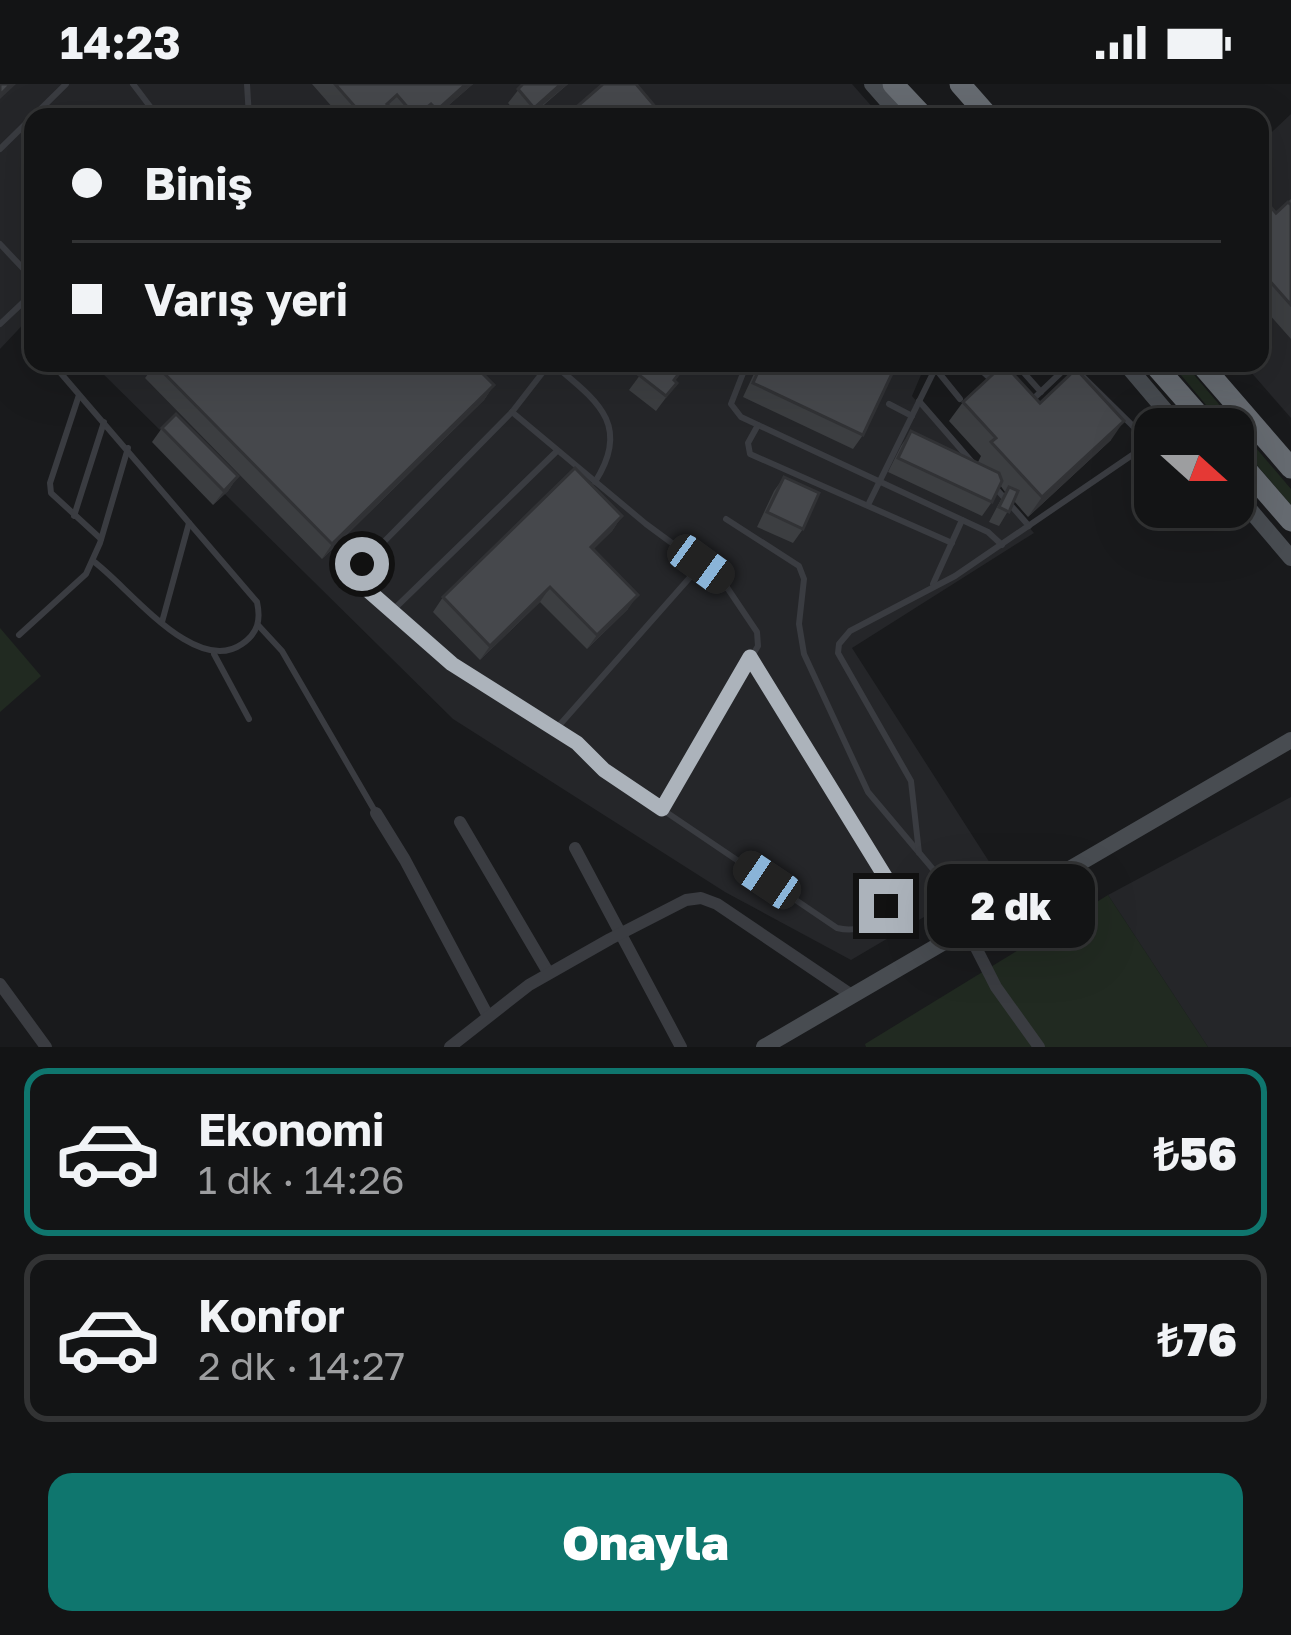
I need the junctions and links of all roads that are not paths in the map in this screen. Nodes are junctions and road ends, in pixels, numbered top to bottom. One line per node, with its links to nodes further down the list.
1 (66, 84): 8 (lane)
2 (133, 84): 9 (lane)
3 (872, 84): 10 (street)
4 (893, 84): 11 (highway)
5 (911, 84): 12 (highway)
6 (960, 84): 13 (highway)
7 (976, 84): 14 (highway)
8 (41, 108)
9 (151, 108)
10 (893, 108)
11 (916, 108)
12 (931, 108)
13 (981, 108)
14 (996, 108)
15 (24, 125): 16 (lane)
16 (0, 148)
17 (0, 244): 18 (lane)
18 (24, 269)
19 (24, 301): 20 (lane)
20 (0, 324)
21 (60, 372): 36 (lane)
22 (544, 372): 43 (lane)
23 (562, 372): 52 (lane)
24 (743, 372): 46 (lane)
25 (934, 372): 38 (lane)
26 (942, 372): 37 (lane)
27 (983, 372): 34 (lane)
28 (1023, 372): 35 (lane)
29 (1062, 372): 35 (lane)
30 (1078, 372): 60 (lane)
31 (1132, 372): 41 (street)
32 (1161, 372): 42 (highway)
33 (1208, 372): 49 (highway)
34 (1004, 392)
35 (1041, 392): 40 (lane)
36 (80, 393): 45 (lane); 55 (lane)
37 (960, 399)
38 (920, 401): 44 (lane); 60 (lane)
39 (889, 404): 44 (lane)
40 (1020, 406)
41 (1162, 408)
42 (1193, 408)
43 (512, 412): 48 (lane); 68 (lane)
44 (912, 416): 51 (lane)
45 (105, 422): 47 (lane); 55 (lane)
46 (758, 425): 51 (lane); 53 (lane)
47 (128, 448): 59 (lane); 61 (lane)
48 (558, 450): 52 (lane); 68 (lane)
49 (1291, 467)
50 (1254, 478): 58 (highway)
51 (879, 481): 53 (lane); 57 (lane)
52 (595, 482): 66 (lane)
53 (868, 506): 62 (lane)
54 (1254, 515): 64 (street)
55 (74, 516): 61 (lane)
56 (726, 519): 81 (lane)
57 (962, 520): 62 (lane); 63 (lane)
58 (1291, 521)
59 (189, 524): 69 (lane); 70 (lane)
60 (1029, 526): 63 (lane)
61 (101, 539): 65 (lane)
62 (952, 543): 67 (lane)
63 (1002, 544): 67 (lane)
64 (1291, 558)
65 (93, 561): 69 (lane); 71 (lane)
66 (701, 564): 73 (lane); 75 (lane)
67 (932, 587): 81 (lane)
68 (392, 611): 75 (lane)
69 (162, 622): 72 (lane)
70 (258, 625): 72 (lane); 78 (lane)
71 (19, 635)
72 (213, 652): 74 (lane)
73 (750, 657): 77 (lane); 77 (lane)
74 (249, 719)
75 (556, 729): 77 (lane)
76 (1291, 740): 82 (street)
77 (662, 809)
78 (376, 813): 87 (street)
79 (460, 822): 84 (street)
80 (575, 848): 83 (street)
81 (920, 854): 82 (lane)
82 (970, 928): 86 (street); 92 (street)
83 (622, 932): 84 (street); 86 (street); 90 (street)
84 (548, 972): 87 (street)
85 (0, 984): 88 (street)
86 (854, 996): 91 (street)
87 (488, 1016): 89 (street)
88 (46, 1047)
89 (450, 1047)
90 (681, 1047)
91 (764, 1047)
92 (1040, 1047)

